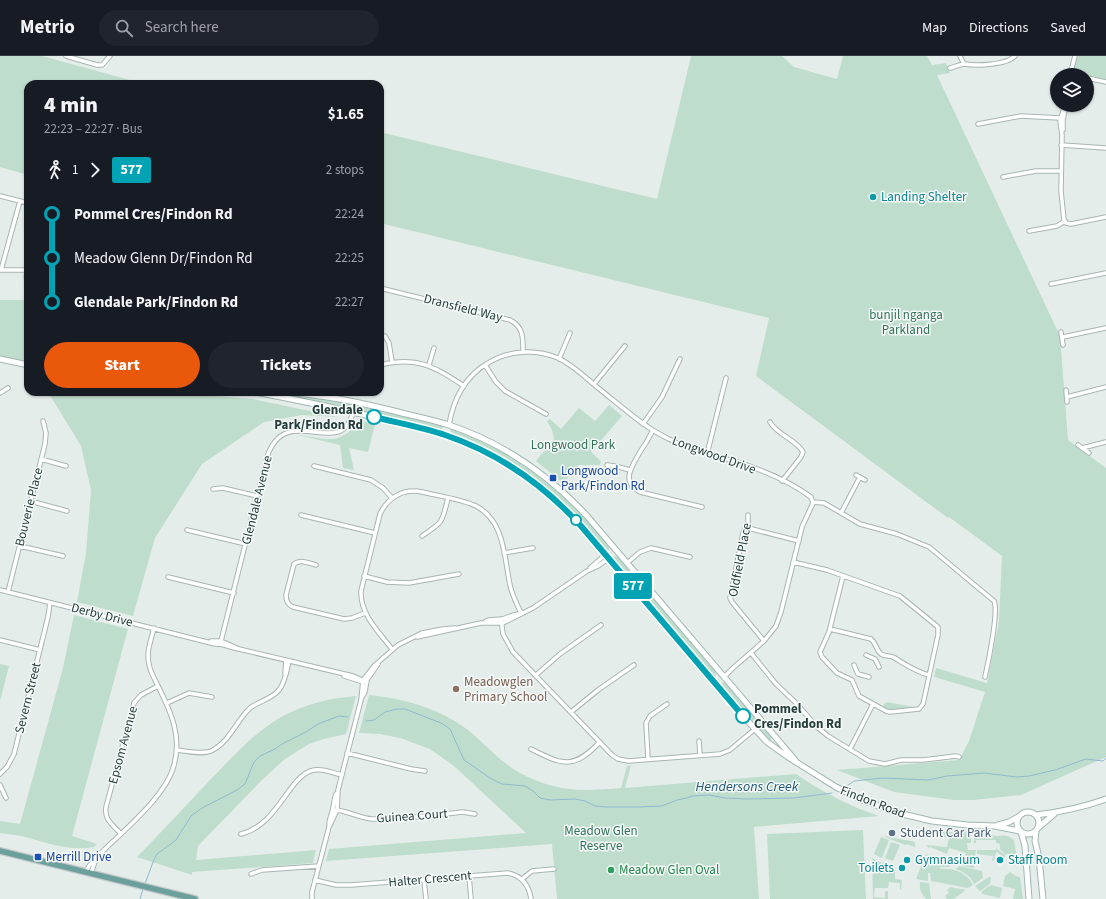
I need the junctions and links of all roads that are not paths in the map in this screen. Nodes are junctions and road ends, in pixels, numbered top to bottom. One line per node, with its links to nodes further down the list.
1 (66, 56): 2 (street)
2 (110, 56)
3 (960, 56): 6 (street)
4 (1014, 56): 6 (street)
5 (1075, 56): 8 (street)
6 (964, 64): 7 (street)
7 (950, 68)
8 (1072, 68)
9 (1094, 79): 10 (street)
10 (1106, 82)
11 (1063, 112): 12 (street)
12 (1061, 120): 13 (street); 14 (street)
13 (978, 124)
14 (1061, 145): 15 (street); 16 (street)
15 (1106, 148)
16 (1060, 171): 17 (street); 22 (street)
17 (1003, 177)
18 (0, 196): 19 (street)
19 (20, 201): 20 (street); 24 (street)
20 (24, 202)
21 (1105, 217): 22 (street)
22 (1064, 222): 23 (street)
23 (1029, 231)
24 (0, 270): 25 (street)
25 (24, 270)
26 (1106, 273): 27 (street)
27 (1051, 284)
28 (384, 289): 37 (street, Dransfield Way)
29 (1106, 328): 33 (street)
30 (570, 332): 38 (street)
31 (1062, 332): 33 (street)
32 (385, 336): 41 (street)
33 (1063, 337): 34 (street)
34 (1063, 344)
35 (625, 346): 47 (street)
36 (434, 348): 44 (street)
37 (523, 352): 38 (street, Longwood Drive); 45 (street, Longwood Drive)
38 (559, 358): 47 (street, Longwood Drive)
39 (0, 359): 42 (main road)
40 (680, 359): 62 (street)
41 (392, 362): 43 (street); 44 (street)
42 (24, 364)
43 (384, 364)
44 (428, 365): 48 (street)
45 (485, 365): 48 (street, Longwood Drive); 59 (street)
46 (726, 378): 68 (street)
47 (594, 384): 62 (street, Longwood Drive)
48 (464, 386): 63 (street, Longwood Drive)
49 (1106, 387): 55 (street)
50 (8, 388): 52 (street)
51 (1066, 390): 55 (street)
52 (0, 393)
53 (275, 396): 58 (main road)
54 (321, 396): 56 (main road, Findon Road)
55 (1067, 397): 57 (street)
56 (355, 401): 58 (main road); 63 (main road, Findon Road)
57 (1067, 402)
58 (353, 412): 65 (main road); 77 (street, Glendale Avenue)
59 (546, 414)
60 (43, 421): 69 (street, Bouverie Place)
61 (770, 422): 75 (street)
62 (643, 424): 64 (street, Longwood Drive)
63 (448, 425): 65 (main road); 95 (main road, Findon Road)
64 (653, 430): 68 (street, Longwood Drive); 73 (street)
65 (444, 435): 98 (main road)
66 (1106, 442): 67 (street)
67 (1089, 453)
68 (707, 454): 75 (street, Longwood Drive)
69 (41, 460): 70 (street); 80 (street, Bouverie Place)
70 (66, 466)
71 (314, 466): 78 (street)
72 (607, 466): 73 (street)
73 (630, 470): 82 (street)
74 (865, 480): 84 (street)
75 (782, 481): 81 (street, Longwood Drive)
76 (213, 489): 77 (street)
77 (258, 496): 92 (street, Glendale Avenue)
78 (392, 498): 79 (street); 89 (street)
79 (448, 498): 90 (street); 96 (street)
80 (30, 502): 83 (street); 93 (street, Bouverie Place)
81 (813, 502): 84 (street); 91 (street)
82 (702, 507)
83 (68, 511)
84 (841, 513): 135 (street)
85 (301, 515): 89 (street)
86 (748, 515): 87 (street, Oldfield Place)
87 (748, 528): 91 (street); 118 (street, Oldfield Place)
88 (187, 530): 92 (street)
89 (375, 533): 104 (street)
90 (422, 536)
91 (799, 541): 100 (street)
92 (246, 544): 109 (street, Glendale Avenue)
93 (20, 546): 97 (street); 108 (street, Bouverie Place)
94 (533, 548): 96 (street)
95 (616, 549): 98 (main road); 101 (main road, Findon Road)
96 (504, 553): 112 (street)
97 (63, 556)
98 (608, 556): 112 (street); 138 (main road)
99 (690, 557): 101 (street)
100 (794, 562): 105 (street); 118 (street)
101 (627, 563): 133 (main road, Findon Road)
102 (316, 565): 111 (street)
103 (459, 574): 104 (street)
104 (364, 576): 111 (street)
105 (843, 576): 116 (street); 132 (street)
106 (168, 577): 109 (street)
107 (0, 590): 108 (street, Derby Drive)
108 (8, 592): 110 (street, Derby Drive)
109 (234, 593): 119 (street, Glendale Avenue)
110 (51, 603): 115 (street, Derby Drive); 121 (street, Severn Street)
111 (365, 613): 120 (street)
112 (521, 613): 113 (street)
113 (502, 622): 120 (street); 131 (street)
114 (601, 625): 131 (street)
115 (154, 628): 119 (street, Derby Drive); 139 (street)
116 (830, 629): 123 (street); 136 (street)
117 (0, 640): 121 (street)
118 (764, 641): 122 (street)
119 (222, 642): 126 (street, Derby Drive)
120 (392, 649): 137 (street)
121 (40, 650): 159 (street, Severn Street)
122 (751, 652): 133 (street); 151 (street)
123 (880, 653): 125 (street); 132 (street)
124 (866, 654): 125 (street)
125 (875, 659): 129 (street)
126 (288, 661): 137 (street, Derby Drive); 152 (street)
127 (634, 665): 144 (street)
128 (854, 665): 130 (street)
129 (879, 667)
130 (858, 674): 134 (street); 136 (street)
131 (536, 675): 144 (street)
132 (930, 675): 143 (street)
133 (723, 676): 138 (main road); 146 (main road, Findon Road)
134 (869, 677)
135 (985, 677)
136 (852, 680): 143 (street)
137 (364, 681): 153 (street)
138 (716, 683): 145 (main road, Findon Road)
139 (158, 686): 141 (street); 168 (street, Epsom Avenue)
140 (212, 697): 141 (street)
141 (167, 704): 152 (street)
142 (667, 704): 156 (street)
143 (872, 704): 151 (street)
144 (571, 712): 148 (street)
145 (755, 729): 149 (main road, Findon Road); 154 (street)
146 (773, 734): 149 (main road); 157 (main road, Findon Road)
147 (699, 740): 154 (street)
148 (600, 742): 150 (street); 156 (street)
149 (767, 742): 157 (main road, Findon Road)
150 (530, 749)
151 (850, 749): 155 (street)
152 (177, 750): 174 (street)
153 (347, 753): 158 (street); 160 (street)
154 (700, 755): 156 (street)
155 (959, 757)
156 (648, 759)
157 (804, 768): 171 (main road, Findon Road)
158 (424, 771)
159 (0, 774)
160 (342, 775): 164 (street); 175 (street)
161 (0, 785): 162 (street)
162 (6, 798)
163 (1106, 799): 165 (main road)
164 (335, 811): 166 (street, Guinea Court); 177 (street)
165 (1054, 813): 167 (main road); 172 (main road)
166 (474, 814)
167 (1036, 815): 169 (main road); 172 (main road)
168 (106, 816): 170 (street); 174 (street)
169 (1018, 817): 171 (main road, Findon Road); 173 (main road)
170 (99, 818)
171 (995, 826): 173 (main road, Findon Road)
172 (1037, 829): 173 (main road); 191 (main road)
173 (1020, 831): 190 (main road)
174 (121, 834): 179 (street)
175 (241, 834)
176 (0, 851): 179 (main road)
177 (319, 866): 180 (street); 183 (street)
178 (554, 869): 182 (street)
179 (89, 873): 185 (main road)
180 (251, 874)
181 (469, 876): 182 (street, Halter Crescent); 184 (street, Halter Crescent); 188 (street)
182 (522, 879): 189 (street)
183 (315, 880): 184 (street, Halter Crescent); 186 (street)
184 (424, 880): 187 (street)
185 (195, 899)
186 (310, 899)
187 (426, 899)
188 (471, 899)
189 (531, 899)
190 (1029, 899)
191 (1042, 899)

